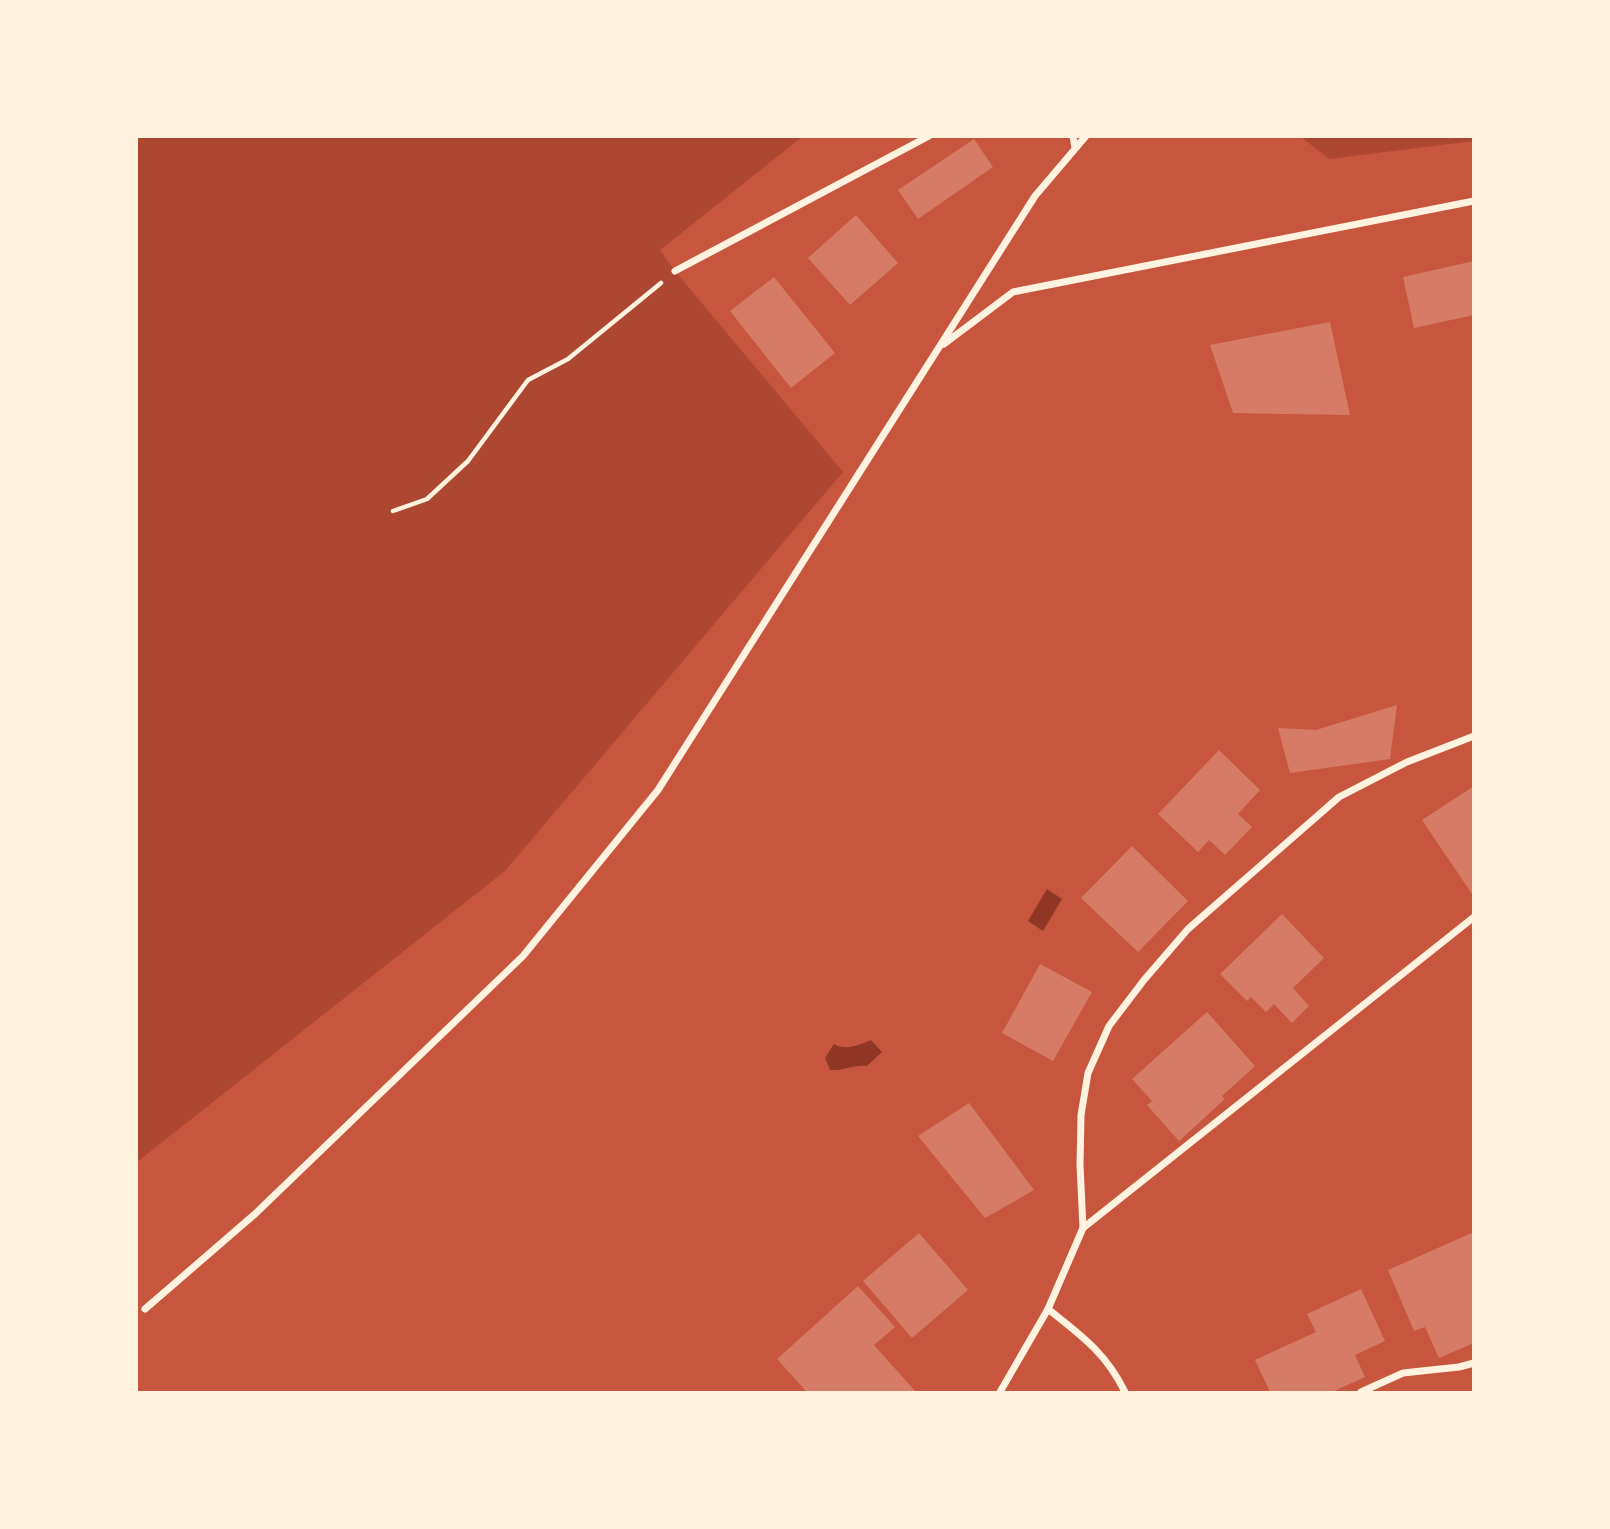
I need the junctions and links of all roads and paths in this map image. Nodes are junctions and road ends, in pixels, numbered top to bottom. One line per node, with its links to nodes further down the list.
1 (929, 136): 6 (street)
2 (1073, 136): 4 (street)
3 (1086, 136): 4 (street)
4 (1075, 148): 7 (street)
5 (1474, 201): 7 (street)
6 (675, 271): 8 (path)
7 (938, 349): 12 (street)
8 (393, 511)
9 (1474, 736): 11 (street)
10 (1474, 917): 11 (street)
11 (1083, 1228): 13 (street)
12 (145, 1309)
13 (1048, 1309): 15 (street); 16 (street)
14 (1474, 1363): 17 (street)
15 (1000, 1392)
16 (1125, 1392)
17 (1362, 1392)

